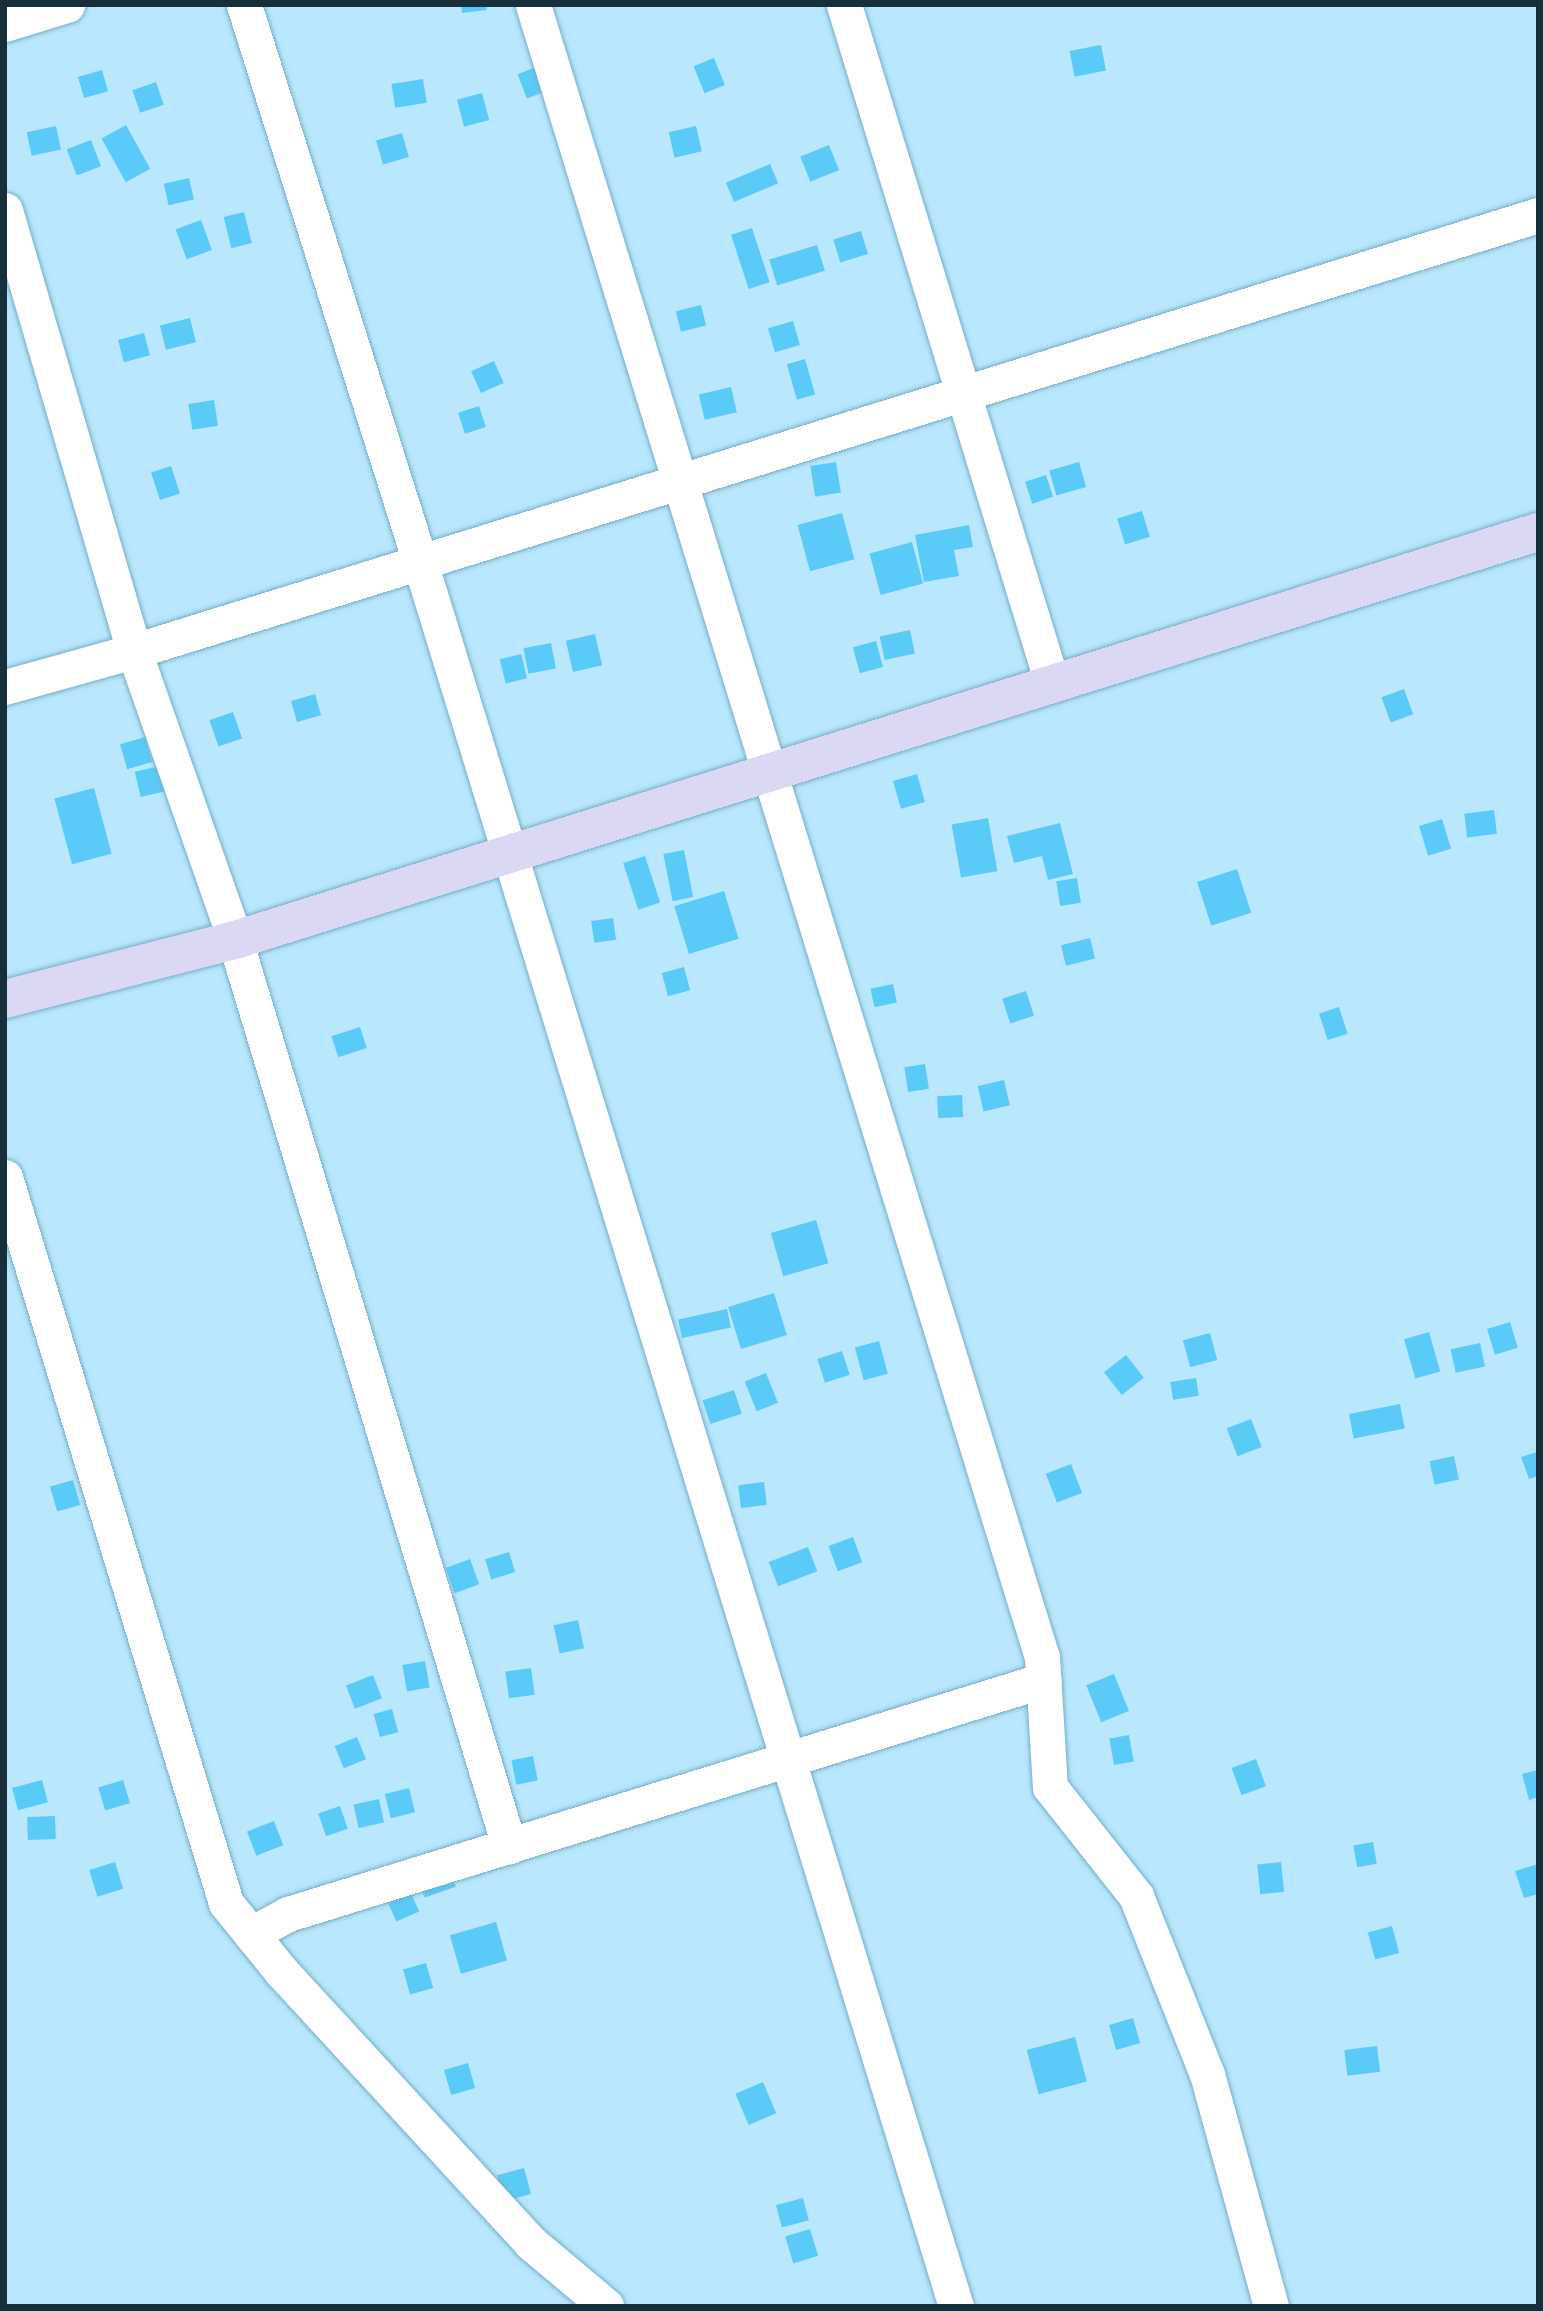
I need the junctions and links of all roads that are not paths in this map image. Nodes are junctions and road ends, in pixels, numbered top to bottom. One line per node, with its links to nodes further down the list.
1 (66, 5): 5 (street)
2 (244, 5): 11 (street)
3 (533, 5): 9 (street)
4 (844, 5): 8 (street)
5 (5, 24)
6 (5, 210): 12 (street)
7 (1538, 215): 8 (street)
8 (963, 393): 9 (street); 13 (street)
9 (679, 482): 11 (street); 15 (street)
10 (1538, 532): 13 (main road)
11 (420, 562): 12 (street); 16 (street)
12 (134, 651): 14 (street); 17 (street)
13 (1052, 683): 15 (main road)
14 (5, 687)
15 (768, 771): 16 (main road); 20 (street)
16 (507, 851): 17 (main road); 21 (street)
17 (235, 940): 18 (main road); 22 (street)
18 (5, 999)
19 (5, 1177): 23 (street)
20 (1044, 1680): 21 (street); 26 (street)
21 (789, 1759): 22 (street); 25 (street)
22 (509, 1846): 23 (street)
23 (251, 1934): 24 (street)
24 (606, 2306)
25 (956, 2306)
26 (1271, 2306)

